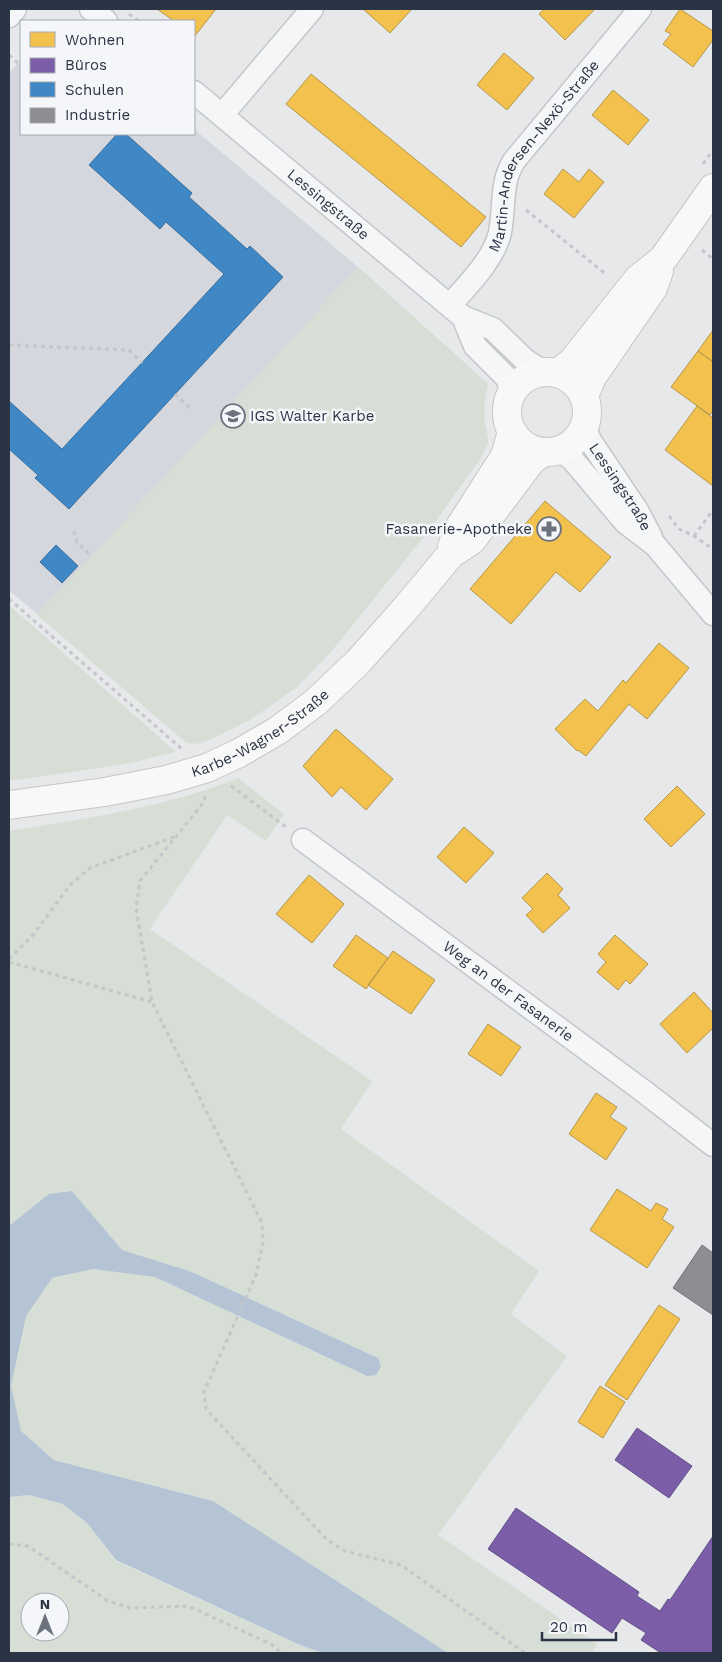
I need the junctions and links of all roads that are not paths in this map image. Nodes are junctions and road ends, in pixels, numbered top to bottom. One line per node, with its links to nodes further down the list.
1 (15, 9): 5 (street)
2 (91, 9): 6 (street)
3 (312, 9): 8 (street)
4 (640, 9): 11 (street, Martin-Andersen-Nexö-Straße)
5 (9, 16)
6 (105, 20)
7 (195, 93): 8 (street, Lessingstraße)
8 (222, 115): 11 (street, Lessingstraße)
9 (713, 188): 10 (street)
10 (663, 259): 12 (street); 14 (street)
11 (457, 311): 12 (street, Lessingstraße); 13 (street, Lessingstraße)
12 (550, 373): 13 (street); 14 (street)
13 (512, 392): 16 (street)
14 (584, 396): 15 (street)
15 (585, 429): 17 (street); 18 (street, Lessingstraße)
16 (512, 432): 17 (street); 19 (street, Karbe-Wagner-Straße)
17 (552, 452): 18 (street, Lessingstraße); 19 (street, Karbe-Wagner-Straße)
18 (655, 545): 20 (street, Lessingstraße)
19 (451, 554): 21 (street, Karbe-Wagner-Straße)
20 (713, 614)
21 (9, 805)
22 (303, 840): 23 (street, Weg an der Fasanerie)
23 (713, 1145)

